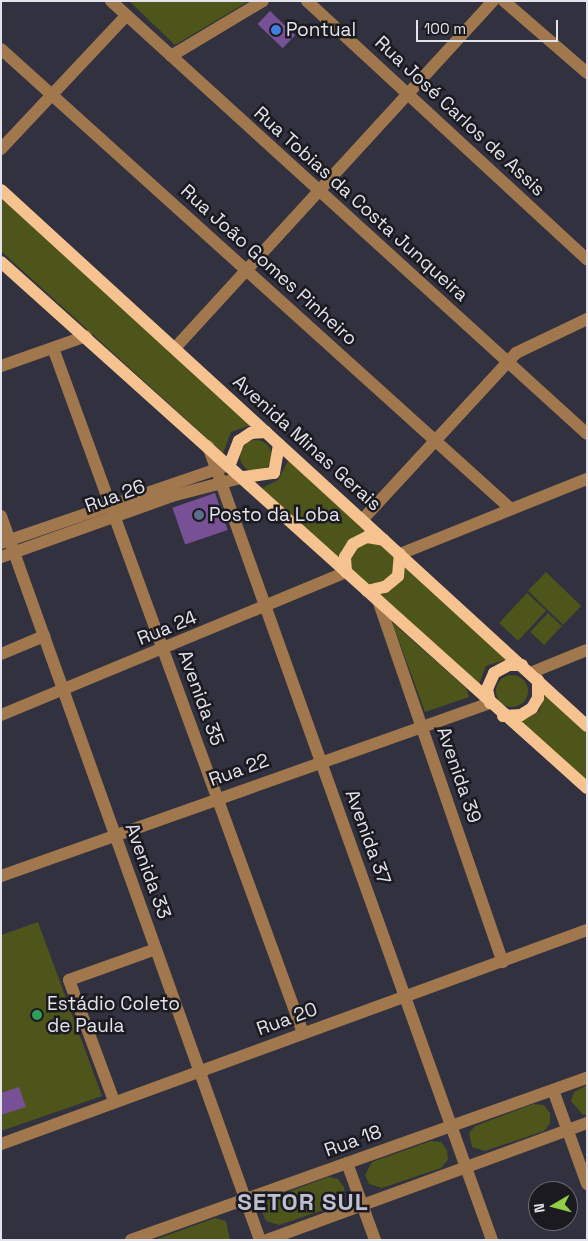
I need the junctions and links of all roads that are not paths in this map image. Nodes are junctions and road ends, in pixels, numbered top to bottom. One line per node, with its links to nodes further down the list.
1 (111, 1): 6 (street, Rua Tobias da Costa Junqueira)
2 (263, 1): 8 (street)
3 (307, 1): 11 (street, Rua José Carlos de Assis)
4 (493, 1): 11 (street)
5 (504, 1): 9 (street)
6 (126, 16): 8 (street, Rua Tobias da Costa Junqueira); 10 (street)
7 (1, 49): 10 (street, Rua João Gomes Pinheiro)
8 (171, 56): 14 (street, Rua Tobias da Costa Junqueira)
9 (587, 73)
10 (50, 94): 12 (street); 17 (street, Rua João Gomes Pinheiro)
11 (408, 94): 14 (street); 15 (street, Rua José Carlos de Assis)
12 (1, 149)
13 (1, 190): 21 (main road, Avenida Minas Gerais)
14 (319, 190): 17 (street); 22 (street, Rua Tobias da Costa Junqueira)
15 (587, 259)
16 (1, 262): 19 (main road)
17 (246, 270): 21 (street); 26 (street, Rua João Gomes Pinheiro)
18 (587, 319): 22 (street)
19 (86, 336): 20 (street); 28 (main road)
20 (54, 348): 23 (street); 36 (street, Avenida 35)
21 (174, 348): 24 (main road, Avenida Minas Gerais)
22 (508, 362): 25 (street, Rua Tobias da Costa Junqueira); 26 (street)
23 (1, 366)
24 (266, 432): 27 (main road, Avenida Minas Gerais); 29 (main road)
25 (587, 434)
26 (435, 440): 35 (street, Rua João Gomes Pinheiro); 38 (street)
27 (279, 444): 31 (main road); 38 (main road, Avenida Minas Gerais)
28 (208, 446): 29 (main road); 30 (street, Avenida 37)
29 (230, 464): 30 (street, Rua 26); 31 (main road)
30 (215, 469): 33 (street, Avenida 37); 34 (street, Rua 26)
31 (244, 477): 33 (street, Rua 26); 43 (main road)
32 (587, 479): 35 (street)
33 (220, 481): 34 (street, Rua 26); 46 (street, Avenida 37)
34 (170, 491): 36 (street, Rua 26)
35 (511, 509): 41 (street)
36 (113, 510): 40 (street, Rua 26); 48 (street, Avenida 35)
37 (1, 516): 40 (street, Avenida 33)
38 (363, 519): 39 (main road, Avenida Minas Gerais)
39 (384, 540): 41 (main road, Avenida Minas Gerais); 43 (main road)
40 (9, 545): 42 (street, Rua 26); 47 (street, Avenida 33)
41 (400, 554): 44 (main road); 51 (main road, Avenida Minas Gerais)
42 (1, 557)
43 (346, 572): 44 (main road); 46 (street, Rua 24)
44 (367, 591): 45 (main road)
45 (378, 600): 53 (main road); 56 (street, Avenida 39)
46 (266, 608): 48 (street, Rua 24); 58 (street, Avenida 37)
47 (44, 636): 50 (street); 52 (street, Avenida 33)
48 (163, 649): 52 (street, Rua 24); 60 (street, Avenida 35)
49 (587, 650): 51 (street)
50 (1, 654)
51 (530, 673): 53 (main road); 55 (main road); 57 (main road, Avenida Minas Gerais)
52 (64, 690): 54 (street, Rua 24); 61 (street, Avenida 33)
53 (490, 703): 55 (main road); 56 (street, Rua 22)
54 (1, 715)
55 (503, 716): 59 (main road)
56 (422, 726): 58 (street, Rua 22); 65 (street, Avenida 39)
57 (587, 726)
58 (320, 761): 60 (street, Rua 22); 66 (street, Avenida 37)
59 (587, 788)
60 (218, 798): 61 (street, Rua 22); 67 (street, Avenida 35)
61 (115, 834): 62 (street, Rua 22); 64 (street, Avenida 33)
62 (1, 876)
63 (587, 930): 65 (street, Rua 20)
64 (156, 950): 68 (street, Avenida 33); 71 (street)
65 (503, 962): 66 (street, Rua 20)
66 (405, 997): 67 (street, Rua 20); 73 (street, Avenida 37)
67 (303, 1033): 68 (street, Rua 20)
68 (199, 1071): 71 (street, Rua 20); 79 (street, Avenida 33)
69 (587, 1078): 70 (street, Rua 18)
70 (553, 1090): 73 (street, Rua 18); 74 (street)
71 (114, 1101): 75 (street, Rua 20)
72 (587, 1123): 74 (street)
73 (451, 1126): 76 (street, Rua 18); 77 (street, Avenida 37)
74 (567, 1130): 77 (street); 78 (street)
75 (1, 1144)
76 (347, 1163): 79 (street, Rua 18); 80 (street)
77 (466, 1167): 80 (street); 85 (street, Avenida 37)
78 (587, 1184)
79 (245, 1199): 81 (street, Rua 18); 82 (street, Avenida 33)
80 (362, 1205): 83 (street); 84 (street)
81 (131, 1240)
82 (260, 1240)
83 (267, 1240)
84 (375, 1240)
85 (492, 1240)

